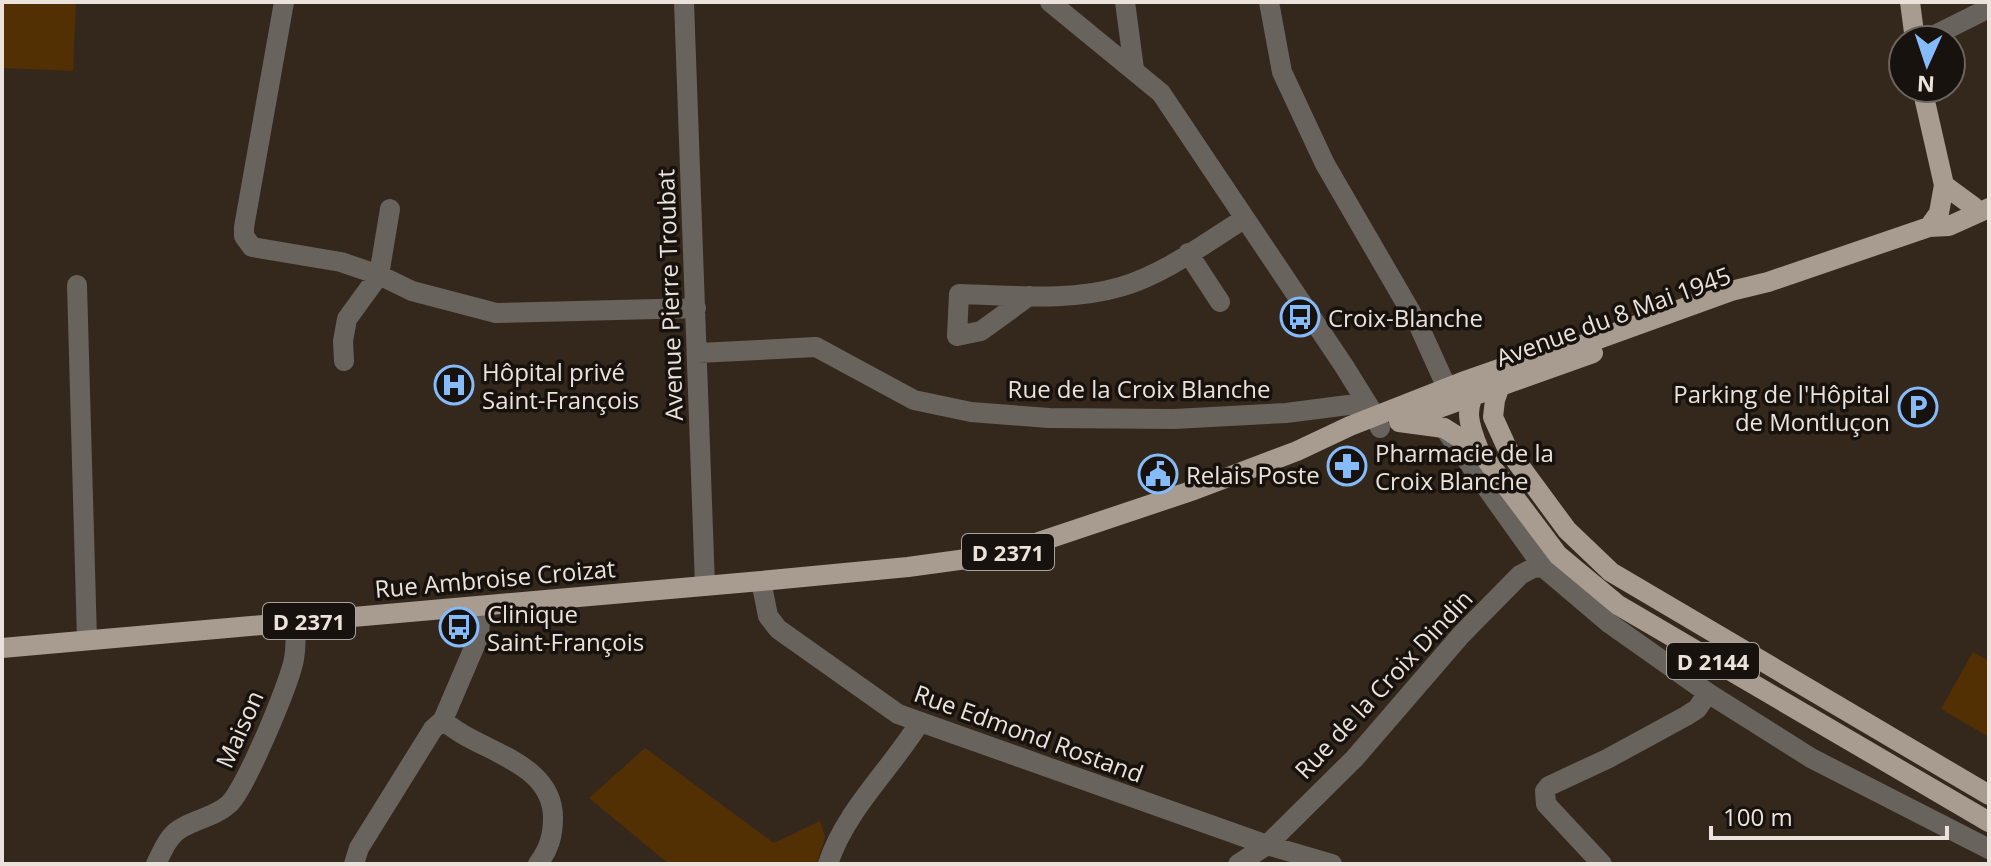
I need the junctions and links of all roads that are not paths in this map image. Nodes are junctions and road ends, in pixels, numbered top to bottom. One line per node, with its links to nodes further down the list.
1 (284, 2): 18 (street)
2 (684, 2): 23 (street, Avenue Pierre Troubat)
3 (1050, 2): 10 (street)
4 (1125, 2): 10 (street)
5 (1269, 2): 27 (street)
6 (1910, 2): 8 (main road)
7 (1989, 8): 9 (street)
8 (1913, 24)
9 (1957, 24)
10 (1134, 69): 15 (street)
11 (1926, 104): 12 (main road)
12 (1944, 185): 13 (main road, Avenue du 8 Mai 1945); 16 (main road)
13 (1984, 206): 16 (main road, Avenue du 8 Mai 1945)
14 (390, 209): 18 (street)
15 (1244, 219): 17 (street); 28 (street)
16 (1939, 222): 19 (main road, Avenue du 8 Mai 1945)
17 (1188, 253): 21 (street); 22 (street)
18 (379, 275): 23 (street); 25 (street)
19 (1768, 282): 26 (main road, Avenue du 8 Mai 1945); 27 (main road, Avenue du 8 Mai 1945)
20 (77, 285): 37 (street)
21 (1029, 296)
22 (1220, 302)
23 (696, 308): 24 (street, Avenue Pierre Troubat)
24 (698, 353): 28 (street, Rue de la Croix Blanche); 34 (street, Avenue Pierre Troubat)
25 (344, 361)
26 (1500, 386): 27 (main road, Avenue du 8 Mai 1945); 31 (main road, D 2144)
27 (1459, 399): 28 (main road, Avenue du 8 Mai 1945); 30 (main road, D 2144); 31 (main road, D 2144)
28 (1373, 421): 29 (main road); 33 (main road, Avenue du 8 Mai 1945 / D 2371)
29 (1444, 428): 30 (main road); 32 (street)
30 (1479, 450): 43 (main road, D 2144)
31 (1508, 450): 42 (main road, D 2144)
32 (1543, 567): 39 (street); 44 (street, Rue de la Croix Dindin)
33 (761, 581): 34 (main road, Avenue du 8 Mai 1945 / D 2371); 41 (street, Rue Edmond Rostand)
34 (705, 586): 35 (main road, Rue Ambroise Croizat / D 2371)
35 (481, 606): 36 (main road, Rue Ambroise Croizat / D 2371); 40 (street)
36 (294, 622): 37 (main road, Rue Ambroise Croizat / D 2371); 46 (street, Maison)
37 (87, 640): 38 (main road, Rue Ambroise Croizat / D 2371)
38 (2, 648)
39 (1708, 693): 45 (street); 52 (street)
40 (443, 720): 47 (street); 48 (street)
41 (920, 722): 44 (street, Rue Edmond Rostand); 49 (street)
42 (1989, 792)
43 (1989, 822)
44 (1267, 845): 50 (street, Rue de la Croix Dindin); 51 (street, Rue Edmond Rostand)
45 (1989, 849)
46 (156, 864)
47 (354, 864)
48 (538, 864)
49 (828, 864)
50 (1238, 864)
51 (1332, 864)
52 (1602, 864)

